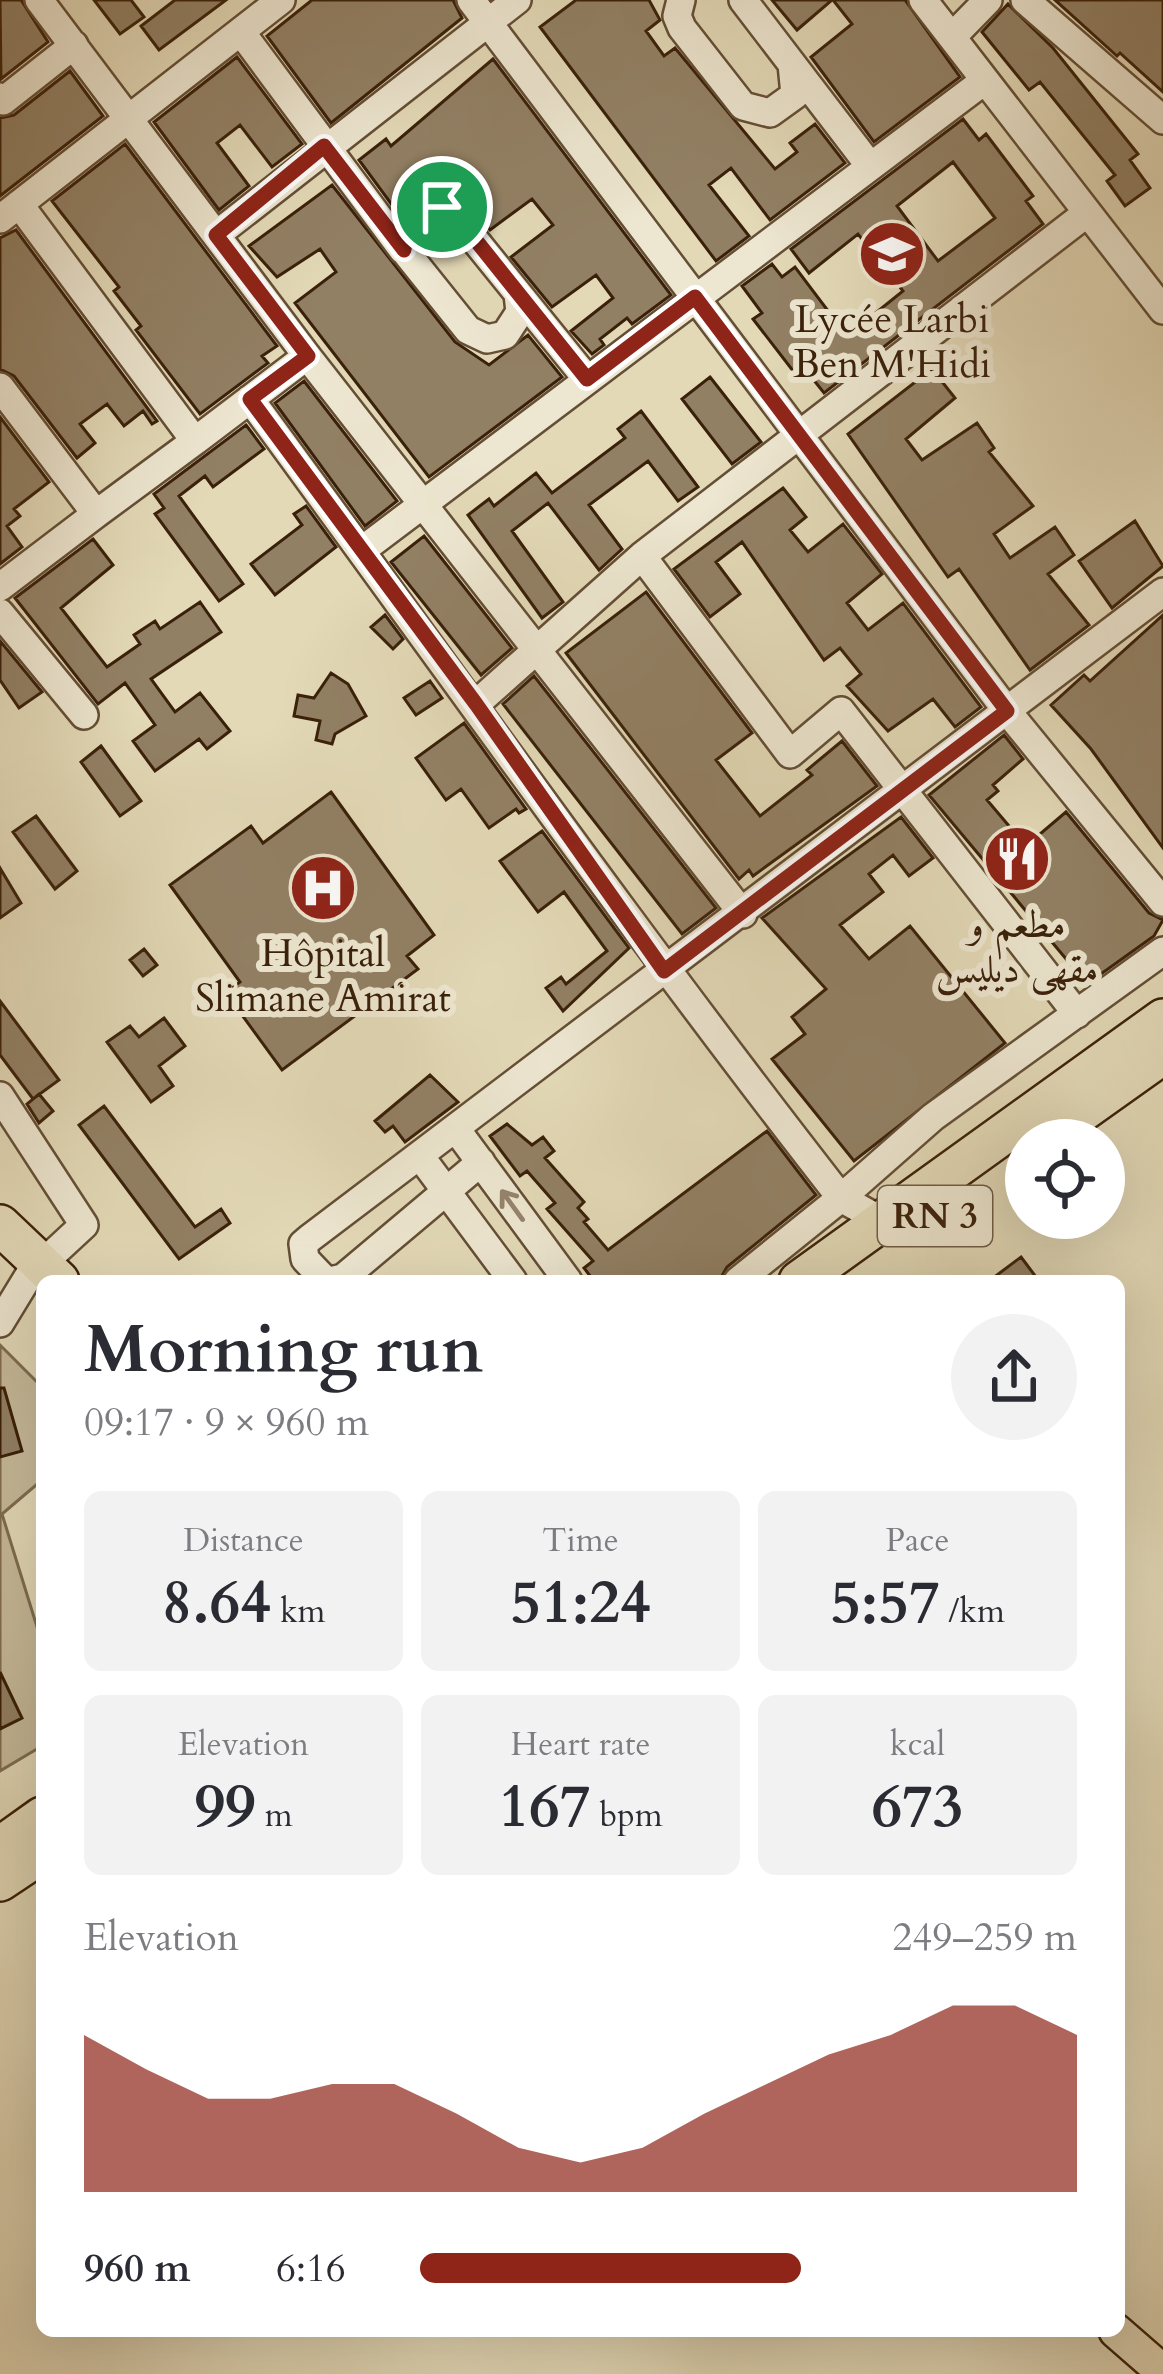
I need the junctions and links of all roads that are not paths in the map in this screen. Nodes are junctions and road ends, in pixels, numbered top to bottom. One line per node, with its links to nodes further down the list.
1 (39, 0): 13 (street)
2 (281, 0): 11 (street)
3 (517, 0): 9 (street)
4 (660, 0): 10 (street)
5 (743, 0): 14 (street)
6 (923, 0): 12 (street)
7 (988, 0): 12 (street)
8 (1025, 0): 18 (street)
9 (480, 11): 19 (street); 26 (street)
10 (681, 14): 14 (street)
11 (242, 32): 17 (street); 19 (street)
12 (952, 37): 15 (street)
13 (74, 45): 16 (street); 17 (street)
14 (792, 64): 20 (street)
15 (984, 81): 20 (street); 22 (street)
16 (1, 101)
17 (128, 115): 21 (street); 23 (street)
18 (1163, 120)
19 (324, 146): 23 (street); 24 (street)
20 (871, 166): 26 (street)
21 (10, 212): 33 (street)
22 (1087, 213): 27 (street); 32 (street)
23 (216, 235): 28 (street)
24 (404, 250): 25 (street); 25 (street)
25 (518, 294): 29 (street)
26 (695, 297): 29 (street); 32 (street)
27 (1163, 310)
28 (308, 356): 31 (street); 34 (street)
29 (587, 379): 34 (street)
30 (0, 387): 35 (street)
31 (250, 399): 33 (street); 36 (street)
32 (800, 437): 37 (street); 43 (street)
33 (195, 441): 35 (street)
34 (425, 506): 36 (street); 41 (street)
35 (96, 514): 38 (street)
36 (361, 551): 42 (street)
37 (642, 556): 41 (street); 45 (street)
38 (0, 587)
39 (1163, 592): 43 (street)
40 (0, 613): 44 (street)
41 (537, 652): 42 (street); 47 (street)
42 (476, 704): 49 (street)
43 (1007, 711): 45 (street); 46 (street)
44 (83, 716)
45 (905, 789): 47 (street); 50 (street)
46 (1163, 902)
47 (743, 914): 49 (street)
48 (1163, 951): 50 (street)
49 (664, 971): 55 (street); 60 (street)
50 (1077, 1014): 60 (street)
51 (1163, 1019): 61 (highway, RN 3)
52 (1163, 1054): 54 (highway)
53 (0, 1096): 63 (street)
54 (1072, 1119)
55 (456, 1129): 56 (street); 57 (street)
56 (420, 1156): 59 (street); 64 (street)
57 (481, 1162): 59 (street); 67 (street, one-way to 57)
58 (1005, 1166): 70 (highway, RN 3)
59 (446, 1192): 65 (street); 66 (street)
60 (841, 1198): 61 (street); 68 (street)
61 (882, 1221): 69 (highway, RN 3)
62 (0, 1225): 63 (highway)
63 (34, 1272): 71 (street)
64 (322, 1275)
65 (348, 1275)
66 (508, 1275)
67 (564, 1275)
68 (745, 1275)
69 (807, 1275)
70 (852, 1275)
71 (0, 1323)
72 (36, 1821): 73 (highway)
73 (0, 1846)
74 (36, 1857): 75 (highway)
75 (0, 1881)
76 (1122, 2337): 77 (main road)
77 (1163, 2372)

